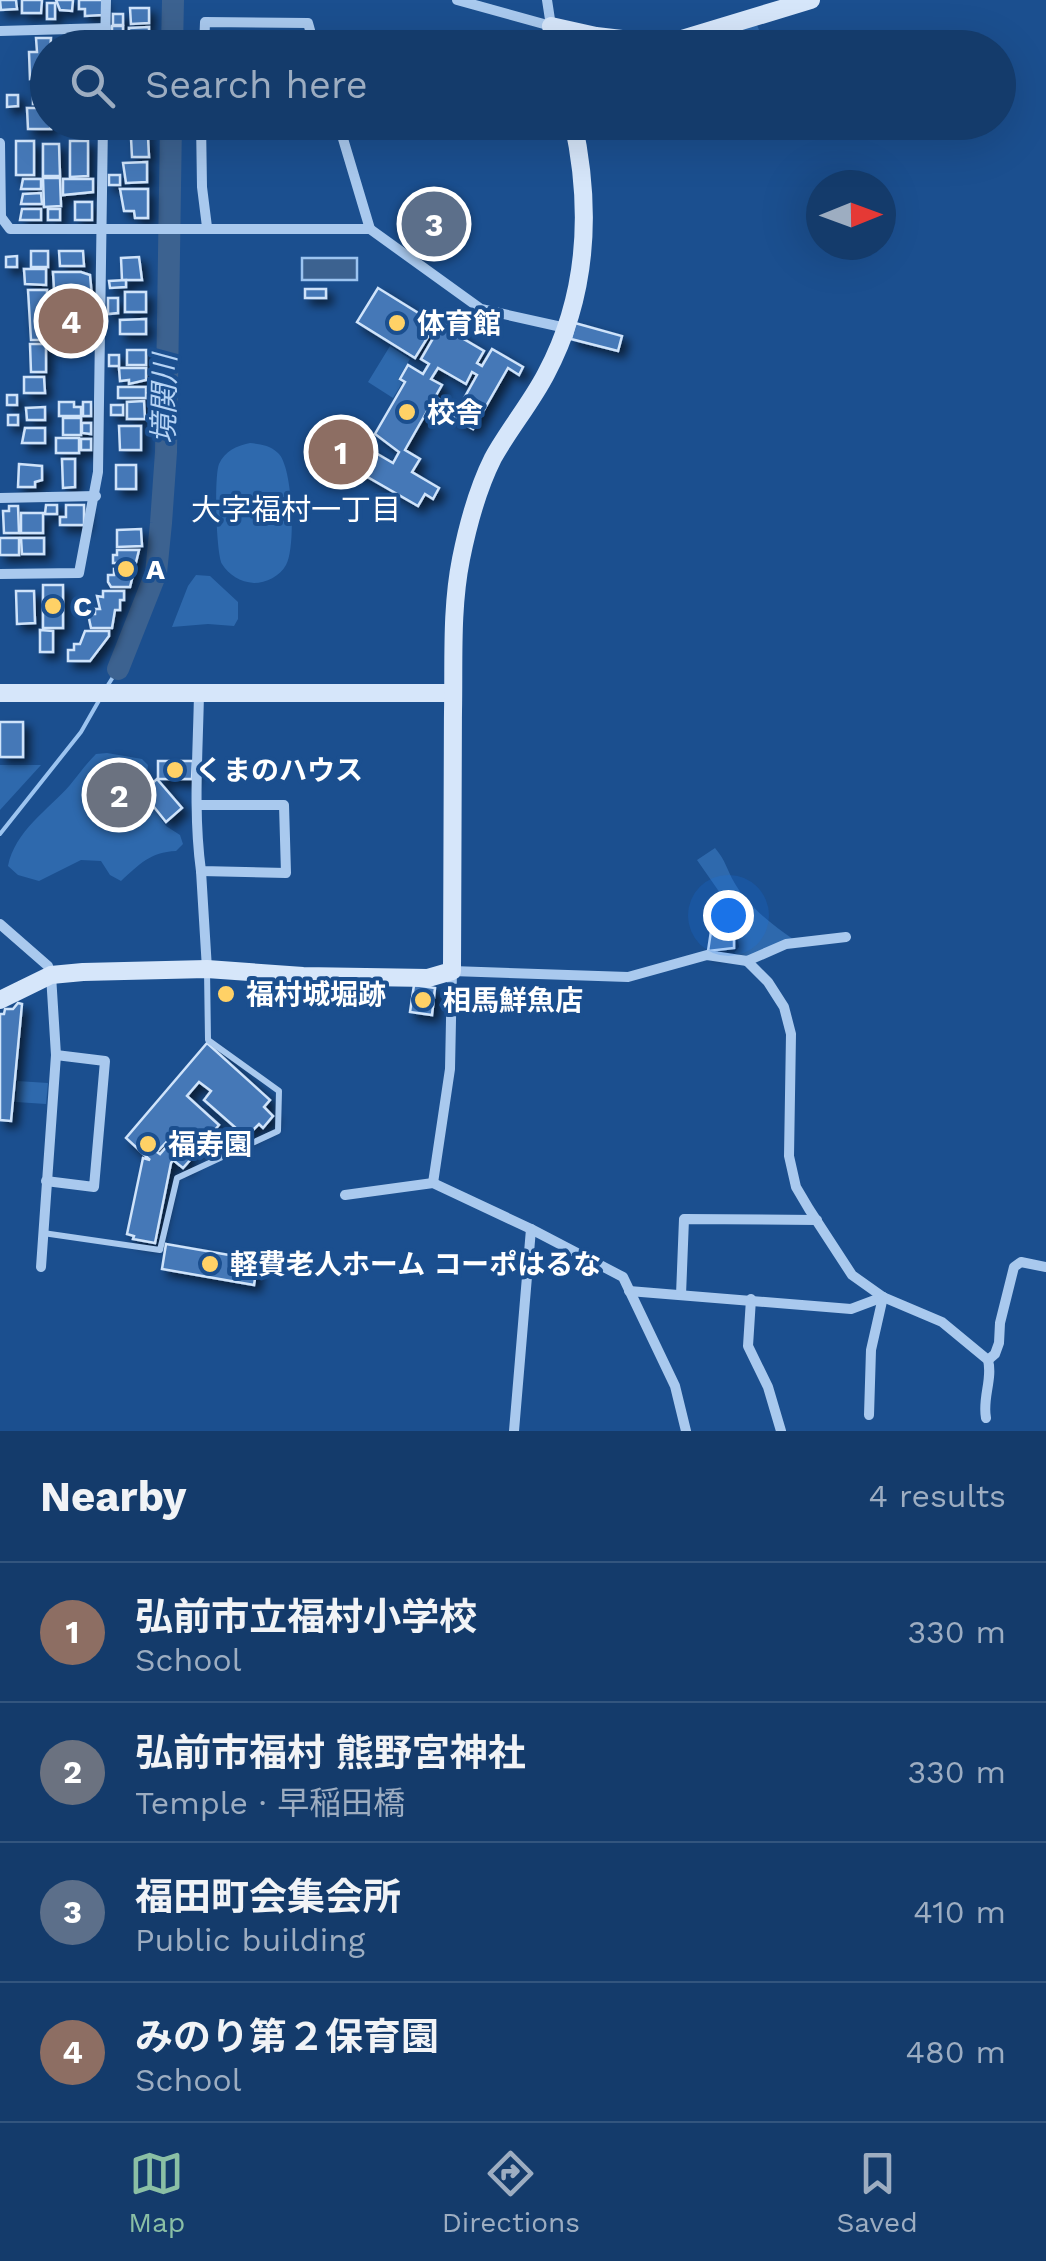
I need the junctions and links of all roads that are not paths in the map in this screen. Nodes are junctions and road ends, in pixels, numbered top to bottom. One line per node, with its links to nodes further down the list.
1 (106, 0): 6 (street)
2 (457, 0): 5 (street)
3 (547, 0): 5 (street)
4 (812, 0): 13 (street)
5 (551, 26): 11 (street); 12 (street)
6 (106, 28): 8 (street)
7 (30, 30): 14 (street)
8 (35, 30)
9 (205, 30): 10 (street)
10 (310, 30)
11 (552, 30)
12 (569, 30)
13 (711, 30)
14 (0, 31)
15 (102, 140): 21 (street)
16 (201, 140): 20 (street)
17 (343, 140): 22 (street)
18 (577, 140): 23 (street)
19 (0, 143): 21 (street)
20 (207, 227): 21 (street); 22 (street)
21 (100, 228): 24 (street)
22 (370, 229): 23 (street)
23 (566, 328): 29 (street)
24 (96, 496): 25 (street); 26 (street)
25 (0, 498)
26 (0, 574)
27 (0, 693): 28 (street)
28 (198, 693): 29 (street); 30 (street)
29 (454, 693): 36 (street)
30 (197, 804): 31 (street); 31 (street)
31 (202, 870): 35 (street)
32 (0, 924): 37 (street)
33 (846, 936): 34 (street)
34 (747, 962): 36 (street); 43 (street)
35 (207, 969): 36 (street); 37 (street); 45 (lane)
36 (452, 971): 41 (street)
37 (51, 974): 38 (street); 39 (street)
38 (0, 1000)
39 (56, 1055): 40 (street); 40 (street)
40 (46, 1182): 45 (street)
41 (433, 1184): 42 (street); 44 (street)
42 (345, 1195)
43 (817, 1220): 49 (street); 50 (street)
44 (532, 1228): 48 (street); 55 (street)
45 (43, 1232): 47 (street)
46 (1046, 1267): 52 (street)
47 (41, 1268)
48 (629, 1291): 49 (street); 56 (street)
49 (681, 1296): 51 (street)
50 (883, 1297): 51 (street); 52 (street); 53 (street)
51 (751, 1299): 57 (street)
52 (988, 1360): 54 (street)
53 (868, 1415)
54 (986, 1418)
55 (514, 1431)
56 (686, 1431)
57 (781, 1431)

